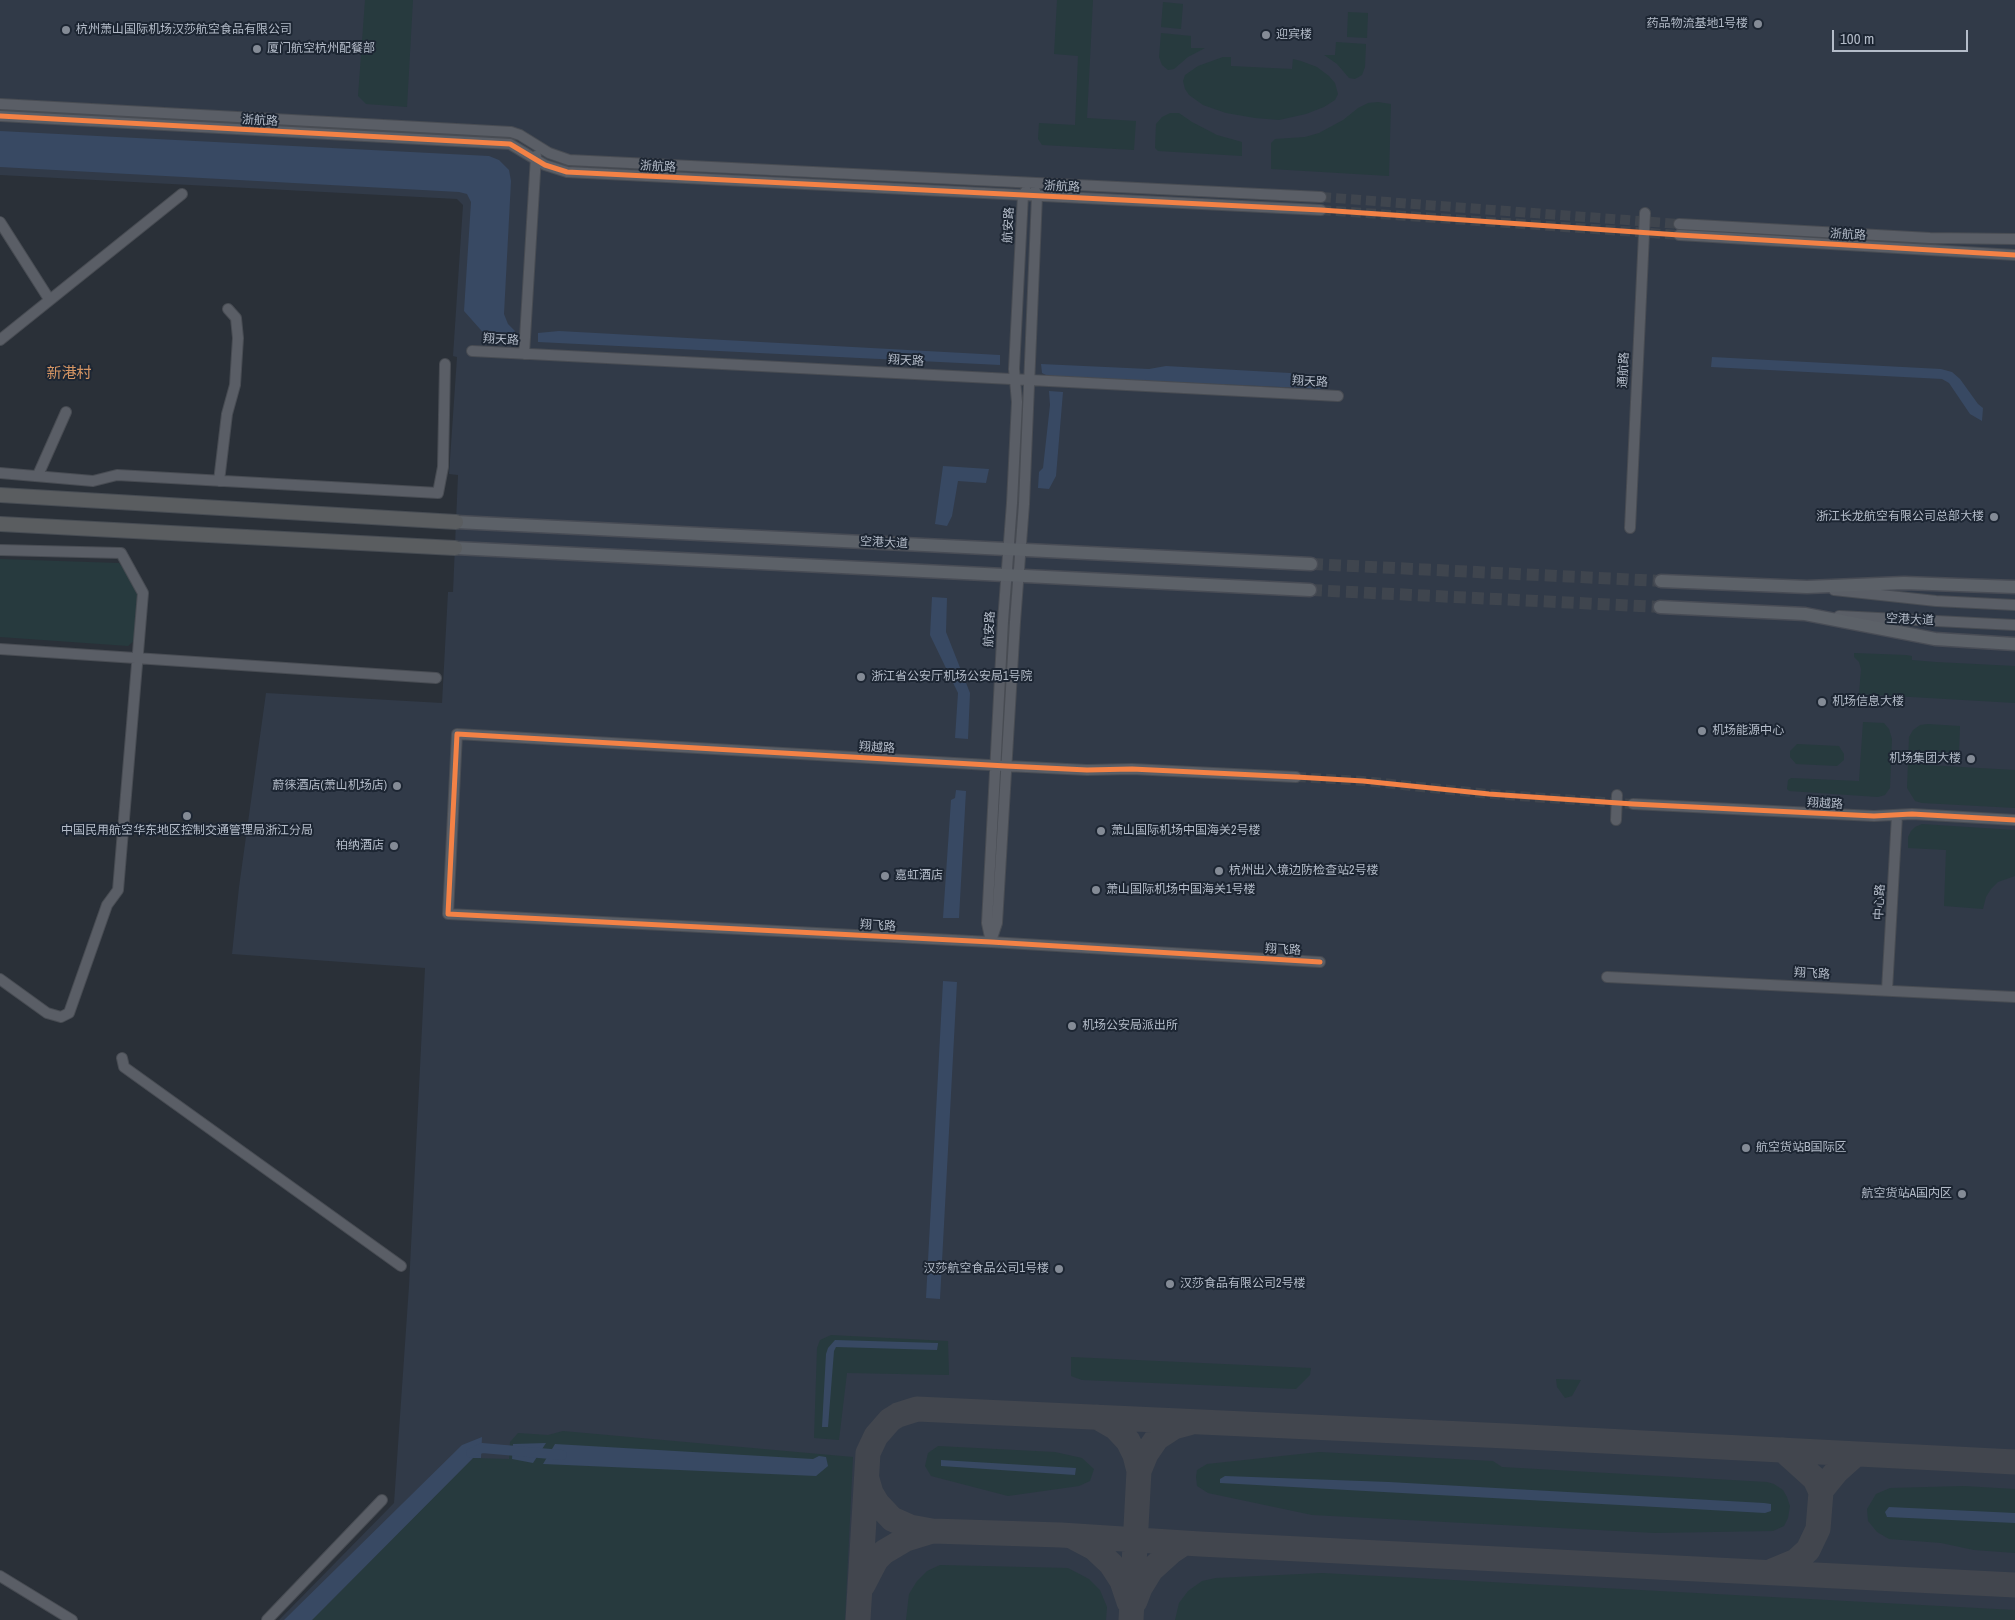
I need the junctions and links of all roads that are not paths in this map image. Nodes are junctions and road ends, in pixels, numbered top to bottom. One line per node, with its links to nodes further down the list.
1 (0, 104): 3 (street, 浙航路)
2 (0, 116): 4 (street, 浙航路)
3 (536, 144): 4 (street); 5 (street, 浙航路)
4 (536, 160): 7 (street, 浙航路); 19 (street)
5 (1031, 182): 7 (street, 航安路); 8 (street, 航安路); 9 (street, 浙航路)
6 (182, 194): 15 (street)
7 (1023, 195): 8 (street, 浙航路); 21 (street, 航安路)
8 (1037, 196): 10 (street, 浙航路); 22 (street, 航安路)
9 (1321, 197)
10 (1321, 210)
11 (1645, 213): 31 (street, 通航路)
12 (0, 222): 15 (street)
13 (2015, 239): 14 (street, 浙航路)
14 (2015, 255)
15 (49, 299): 17 (street)
16 (228, 309): 27 (street)
17 (0, 340)
18 (472, 351): 19 (street, 翔天路)
19 (524, 354): 21 (street, 翔天路)
20 (445, 364): 27 (street)
21 (1015, 379): 22 (street, 翔天路); 33 (street, 航安路)
22 (1029, 380): 23 (street, 翔天路); 33 (street, 航安路)
23 (1338, 396)
24 (66, 412): 26 (street)
25 (0, 473): 26 (street)
26 (38, 475): 27 (street)
27 (219, 481)
28 (0, 495): 29 (highway)
29 (456, 522): 33 (main road, 空港大道)
30 (0, 524): 32 (highway)
31 (1630, 528)
32 (455, 548): 36 (main road, 空港大道)
33 (1014, 549): 35 (main road, 空港大道); 36 (street, 航安路)
34 (0, 550): 47 (street)
35 (1311, 564)
36 (1012, 575): 40 (main road, 空港大道); 49 (street, 航安路); 50 (street, 航安路)
37 (1661, 581): 39 (main road, 空港大道)
38 (2015, 587): 39 (main road, 空港大道)
39 (1807, 588): 41 (street, 空港大道)
40 (1310, 590)
41 (2015, 605)
42 (1660, 607): 43 (main road, 空港大道)
43 (1805, 614): 44 (street, 空港大道); 45 (main road, 空港大道)
44 (2015, 625)
45 (2015, 644)
46 (0, 648): 47 (street)
47 (137, 658): 48 (street); 61 (street)
48 (436, 678)
49 (995, 766): 50 (street, 翔越路); 57 (street, 翔越路); 58 (street, 航安路)
50 (1006, 766): 51 (street, 翔越路); 58 (street, 航安路)
51 (1296, 777)
52 (1617, 795): 55 (street)
53 (1634, 804): 54 (street, 翔越路)
54 (1897, 816): 56 (street, 翔越路); 62 (street, 中心路)
55 (1616, 820)
56 (2015, 820)
57 (449, 901): 58 (street, 翔飞路)
58 (991, 942): 59 (street, 翔飞路)
59 (1320, 962)
60 (1607, 977): 62 (street, 翔飞路)
61 (0, 979)
62 (1887, 990): 63 (street, 翔飞路)
63 (2015, 997)
64 (122, 1058): 65 (street)
65 (401, 1266)
66 (382, 1500): 69 (street)
67 (0, 1576): 68 (street)
68 (72, 1620)
69 (267, 1620)

